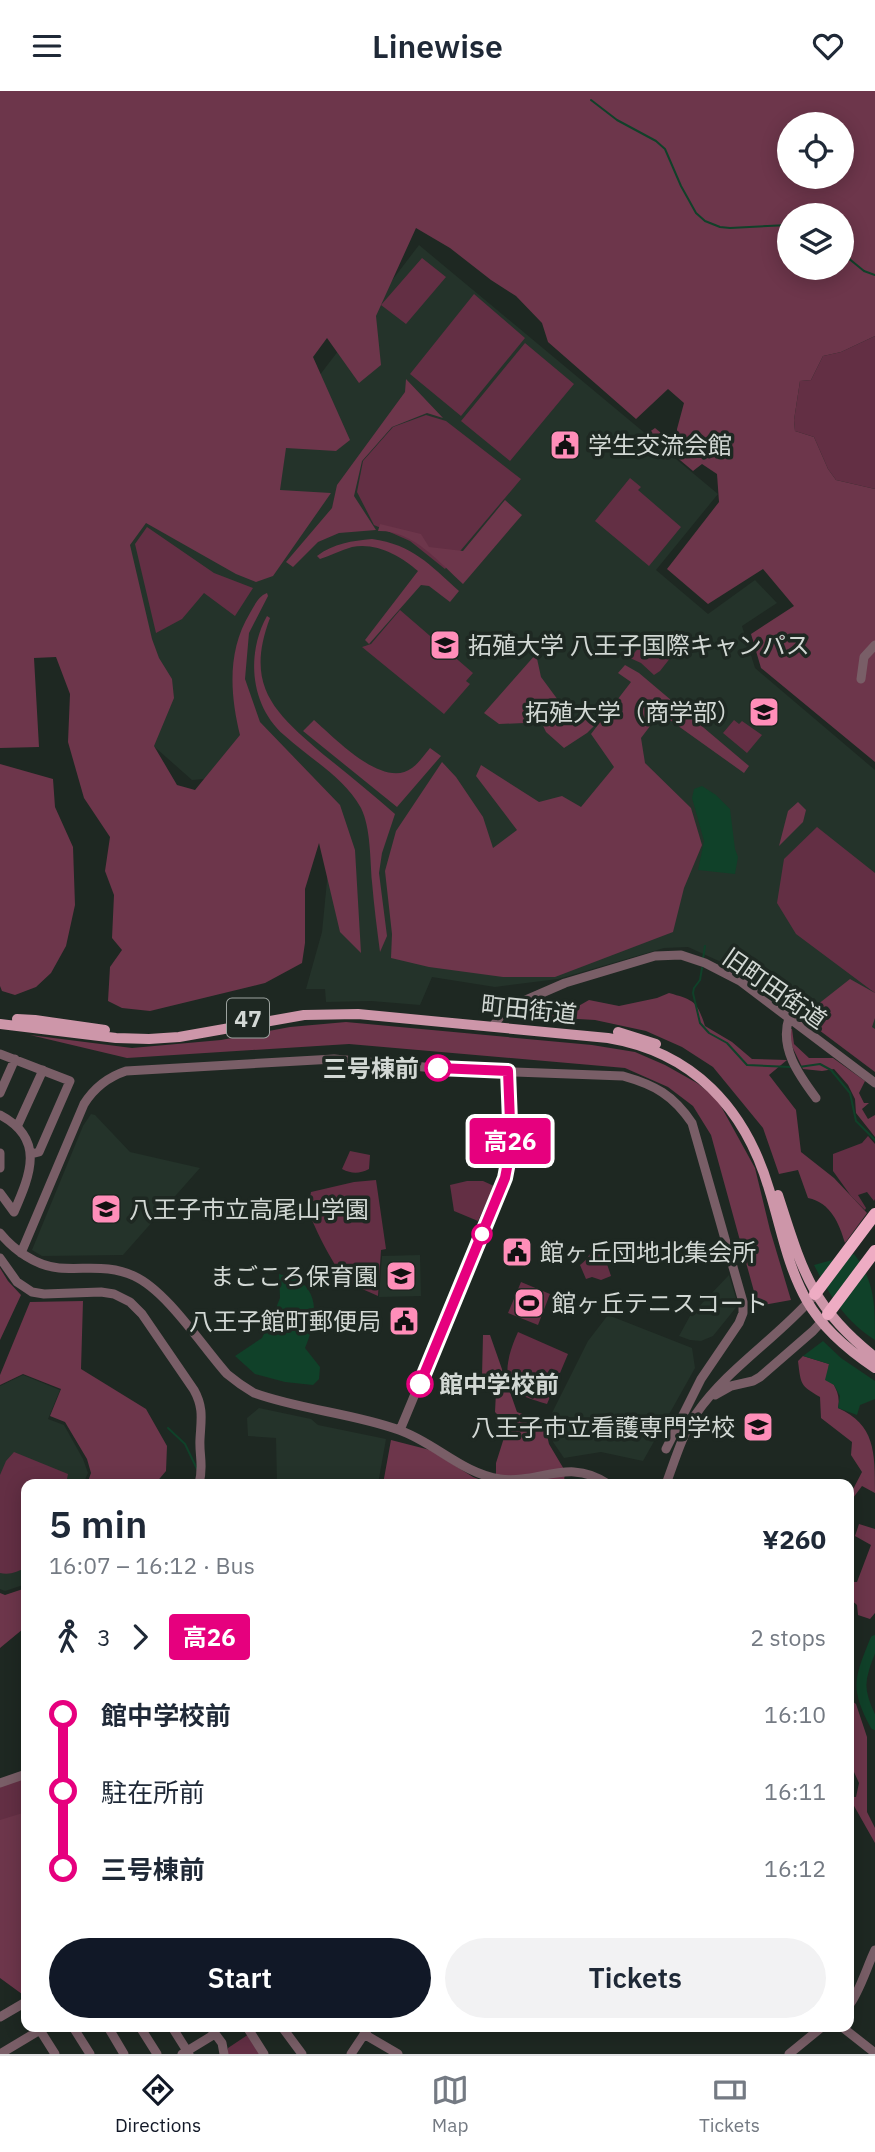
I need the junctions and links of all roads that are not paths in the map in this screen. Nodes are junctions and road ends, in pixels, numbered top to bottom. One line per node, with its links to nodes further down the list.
1 (875, 645): 2 (street)
2 (862, 679)
3 (789, 1018): 5 (street, 旧町田街道); 10 (street, 旧町田街道); 12 (street)
4 (0, 1021): 5 (main road, 町田街道 / 47)
5 (495, 1023): 24 (main road, 町田街道 / 47)
6 (0, 1054): 7 (street)
7 (15, 1059): 8 (street); 11 (street)
8 (43, 1070): 14 (street); 16 (street)
9 (508, 1071): 22 (street); 29 (street); 30 (street)
10 (875, 1083)
11 (0, 1093)
12 (816, 1098)
13 (0, 1115): 14 (street)
14 (18, 1127): 16 (street)
15 (0, 1153): 17 (street)
16 (31, 1154): 18 (street)
17 (0, 1168)
18 (0, 1193)
19 (875, 1214): 24 (highway)
20 (0, 1233): 22 (street)
21 (875, 1251): 25 (highway)
22 (21, 1253): 29 (street)
23 (0, 1258): 31 (street)
24 (815, 1294): 25 (main road, 町田街道 / 47); 28 (street)
25 (828, 1314): 26 (main road, 町田街道 / 47); 27 (main road, 町田街道 / 47); 28 (street)
26 (875, 1357)
27 (875, 1368)
28 (708, 1399): 35 (street)
29 (400, 1430): 33 (street)
30 (666, 1449)
31 (200, 1479)
32 (520, 1479): 34 (street)
33 (520, 1479)
34 (599, 1479)
35 (668, 1479)
36 (21, 1776): 37 (street)
37 (0, 1783)
38 (875, 1950): 39 (street)
39 (854, 1999)
40 (21, 2005): 41 (street)
41 (0, 2017)
42 (34, 2032): 56 (street)
43 (44, 2032): 61 (street)
44 (76, 2032): 62 (street)
45 (111, 2032): 63 (street)
46 (143, 2032): 64 (street)
47 (175, 2032): 57 (street)
48 (211, 2032): 57 (street)
49 (214, 2032): 65 (street)
50 (250, 2032): 66 (street)
51 (286, 2032): 67 (street)
52 (366, 2032): 68 (street)
53 (370, 2032): 69 (street)
54 (816, 2032): 70 (street)
55 (848, 2032): 58 (street)
56 (15, 2045): 59 (street); 60 (street)
57 (186, 2053)
58 (875, 2053)
59 (0, 2054)
60 (21, 2054)
61 (55, 2054)
62 (90, 2054)
63 (124, 2054)
64 (157, 2054)
65 (224, 2054)
66 (264, 2054)
67 (302, 2054)
68 (351, 2054)
69 (398, 2054)
70 (789, 2054)

